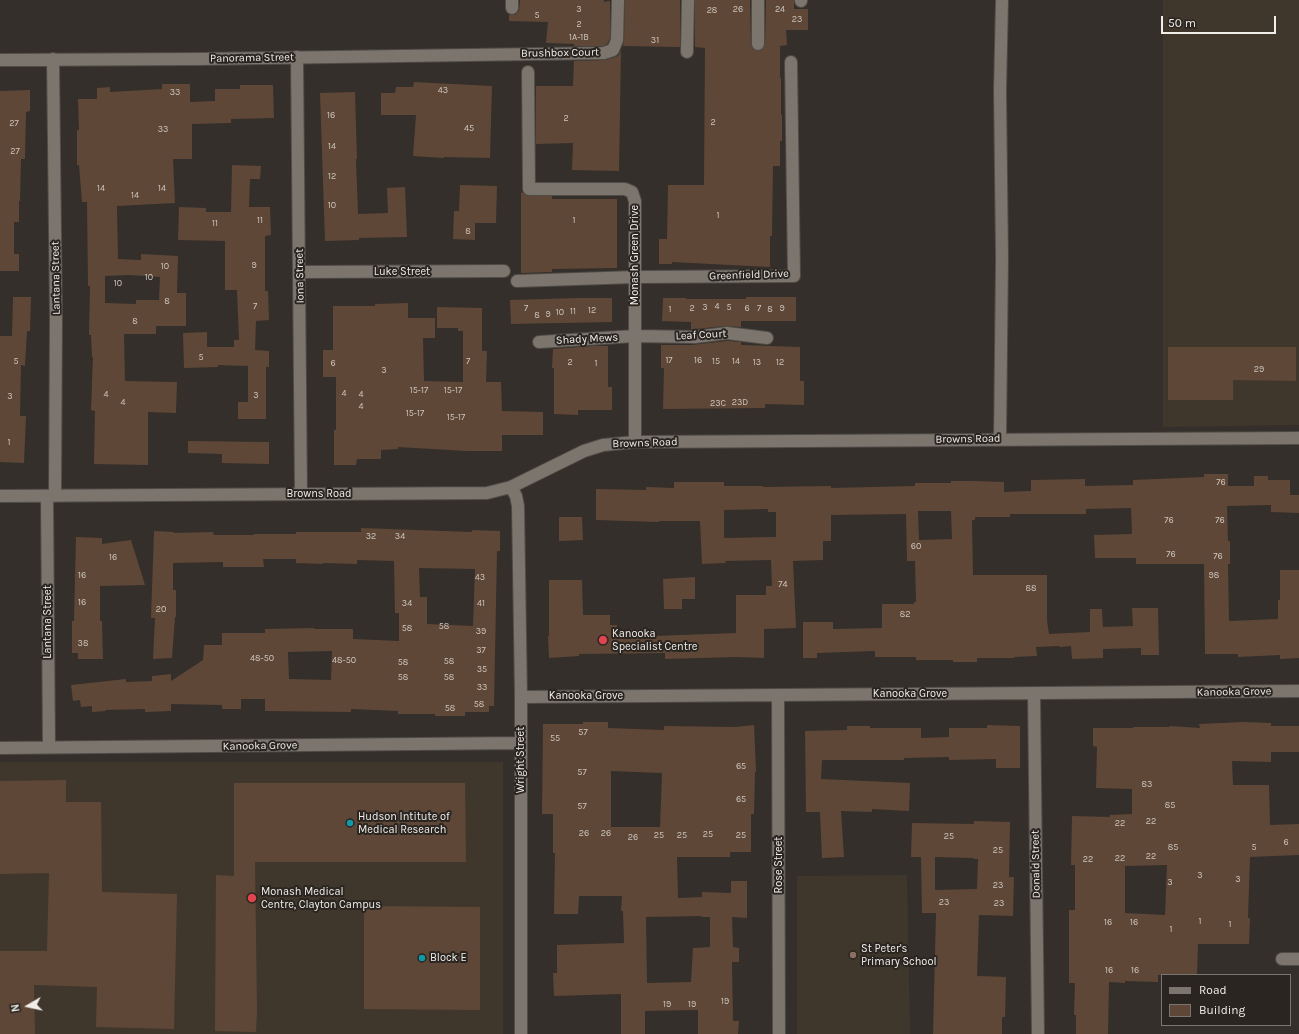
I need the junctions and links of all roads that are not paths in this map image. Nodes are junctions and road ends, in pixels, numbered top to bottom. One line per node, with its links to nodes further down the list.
1 (618, 0): 7 (street, Brushbox Court)
2 (688, 0): 6 (street)
3 (758, 0): 5 (street)
4 (1002, 0): 21 (street)
5 (758, 44)
6 (688, 52)
7 (503, 54): 8 (street, Panorama Street)
8 (297, 57): 9 (street, Panorama Street); 14 (street, Iona Street)
9 (54, 59): 10 (street, Panorama Street); 26 (street, Lantana Street)
10 (0, 60)
11 (791, 62): 15 (street, Greenfield Drive)
12 (528, 72): 15 (street, Monash Green Drive)
13 (504, 271): 14 (street, Luke Street)
14 (300, 272): 24 (street, Iona Street)
15 (634, 278): 16 (street, Greenfield Drive); 17 (street, Monash Green Drive)
16 (517, 281)
17 (635, 336): 18 (street, Leaf Court); 19 (street, Shady Mews); 22 (street, Monash Green Drive)
18 (767, 338)
19 (539, 342)
20 (1299, 438): 21 (street, Browns Road)
21 (1000, 439): 22 (street, Browns Road)
22 (635, 442): 23 (street, Browns Road)
23 (511, 487): 24 (street, Browns Road); 30 (street, Wright Street)
24 (301, 494): 26 (street, Browns Road)
25 (0, 496): 26 (street, Browns Road)
26 (51, 496): 32 (street, Lantana Street)
27 (1299, 691): 28 (street, Kanooka Grove)
28 (1034, 694): 29 (street, Kanooka Grove); 38 (street, Donald Street)
29 (778, 696): 30 (street, Kanooka Grove); 37 (street, Rose Street)
30 (521, 697): 31 (street, Wright Street)
31 (520, 743): 32 (street, Kanooka Grove); 36 (street, Wright Street)
32 (49, 747): 33 (street, Kanooka Grove)
33 (0, 748)
34 (1282, 959): 35 (street)
35 (1299, 959)
36 (521, 1034)
37 (779, 1034)
38 (1038, 1034)

